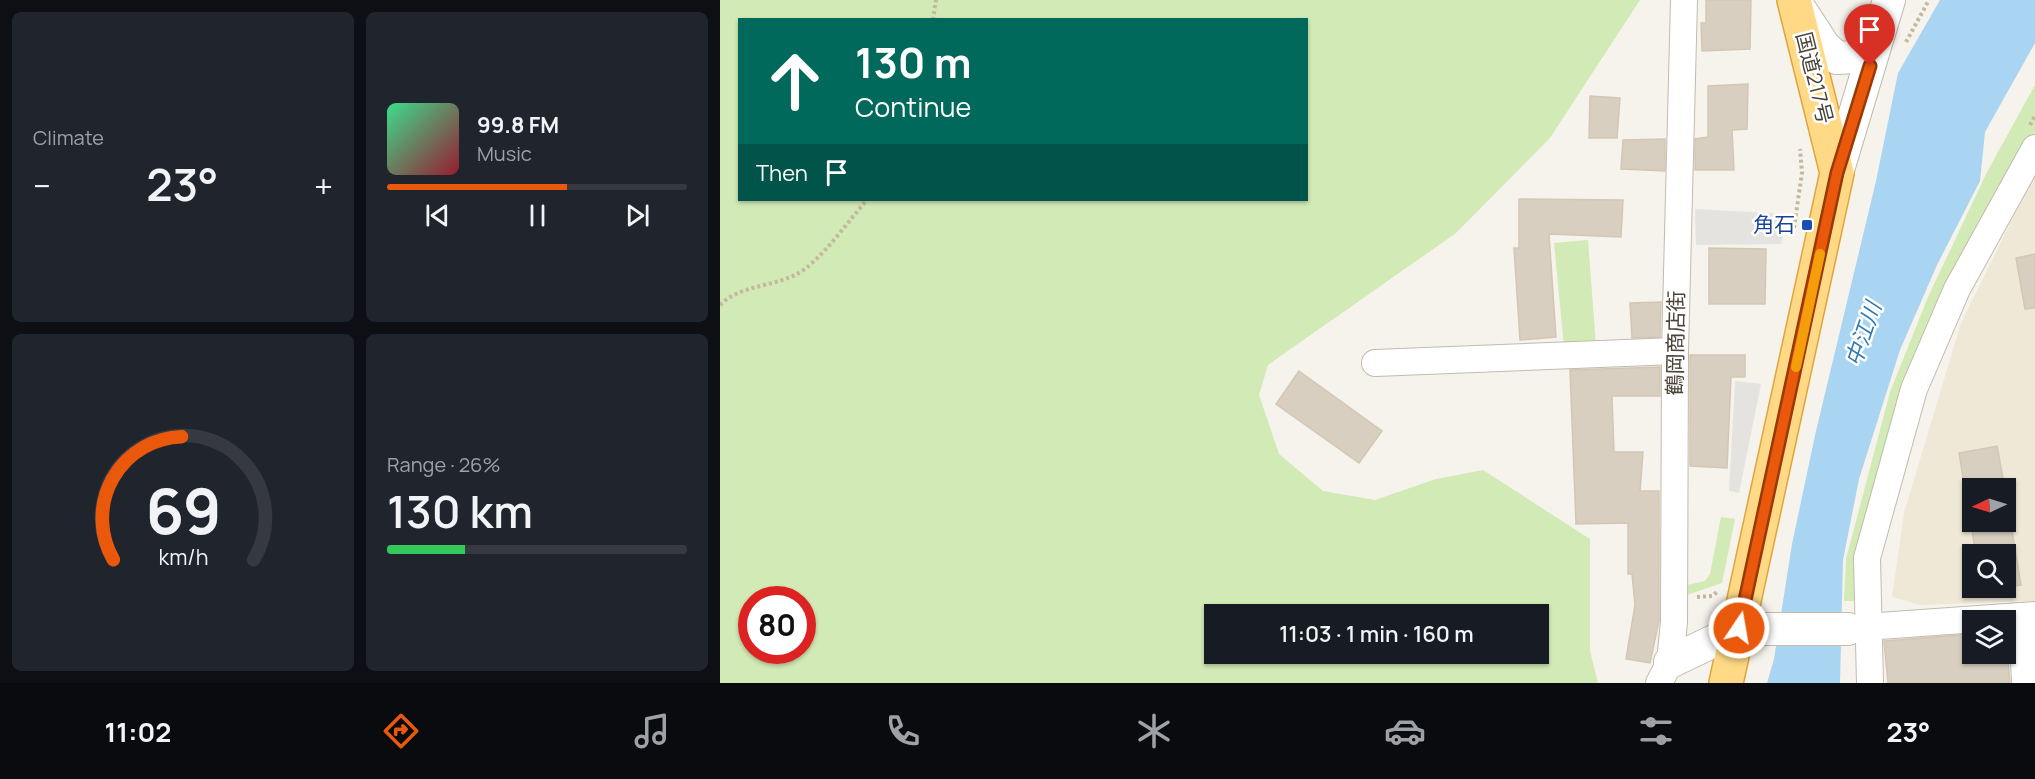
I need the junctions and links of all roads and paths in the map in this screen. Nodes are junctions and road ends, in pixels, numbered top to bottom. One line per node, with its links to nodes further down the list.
1 (936, 0): 5 (path)
2 (1684, 0): 12 (street, 鶴岡商店街)
3 (1795, 2): 4 (street); 8 (highway, 国道217号)
4 (1886, 12): 8 (street)
5 (933, 18)
6 (1800, 140): 10 (path)
7 (2035, 148): 17 (street)
8 (1837, 173): 18 (highway, 国道217号)
9 (866, 201): 11 (path)
10 (1794, 231)
11 (720, 305)
12 (1675, 351): 13 (street); 19 (street, 鶴岡商店街)
13 (1375, 363)
14 (1725, 586): 15 (path)
15 (1695, 597)
16 (2029, 615): 17 (street); 22 (street)
17 (1858, 627): 18 (street); 21 (street)
18 (1754, 629): 19 (street); 20 (highway, 国道217号)
19 (1665, 672)
20 (1726, 683)
21 (1869, 683)
22 (2025, 683)

